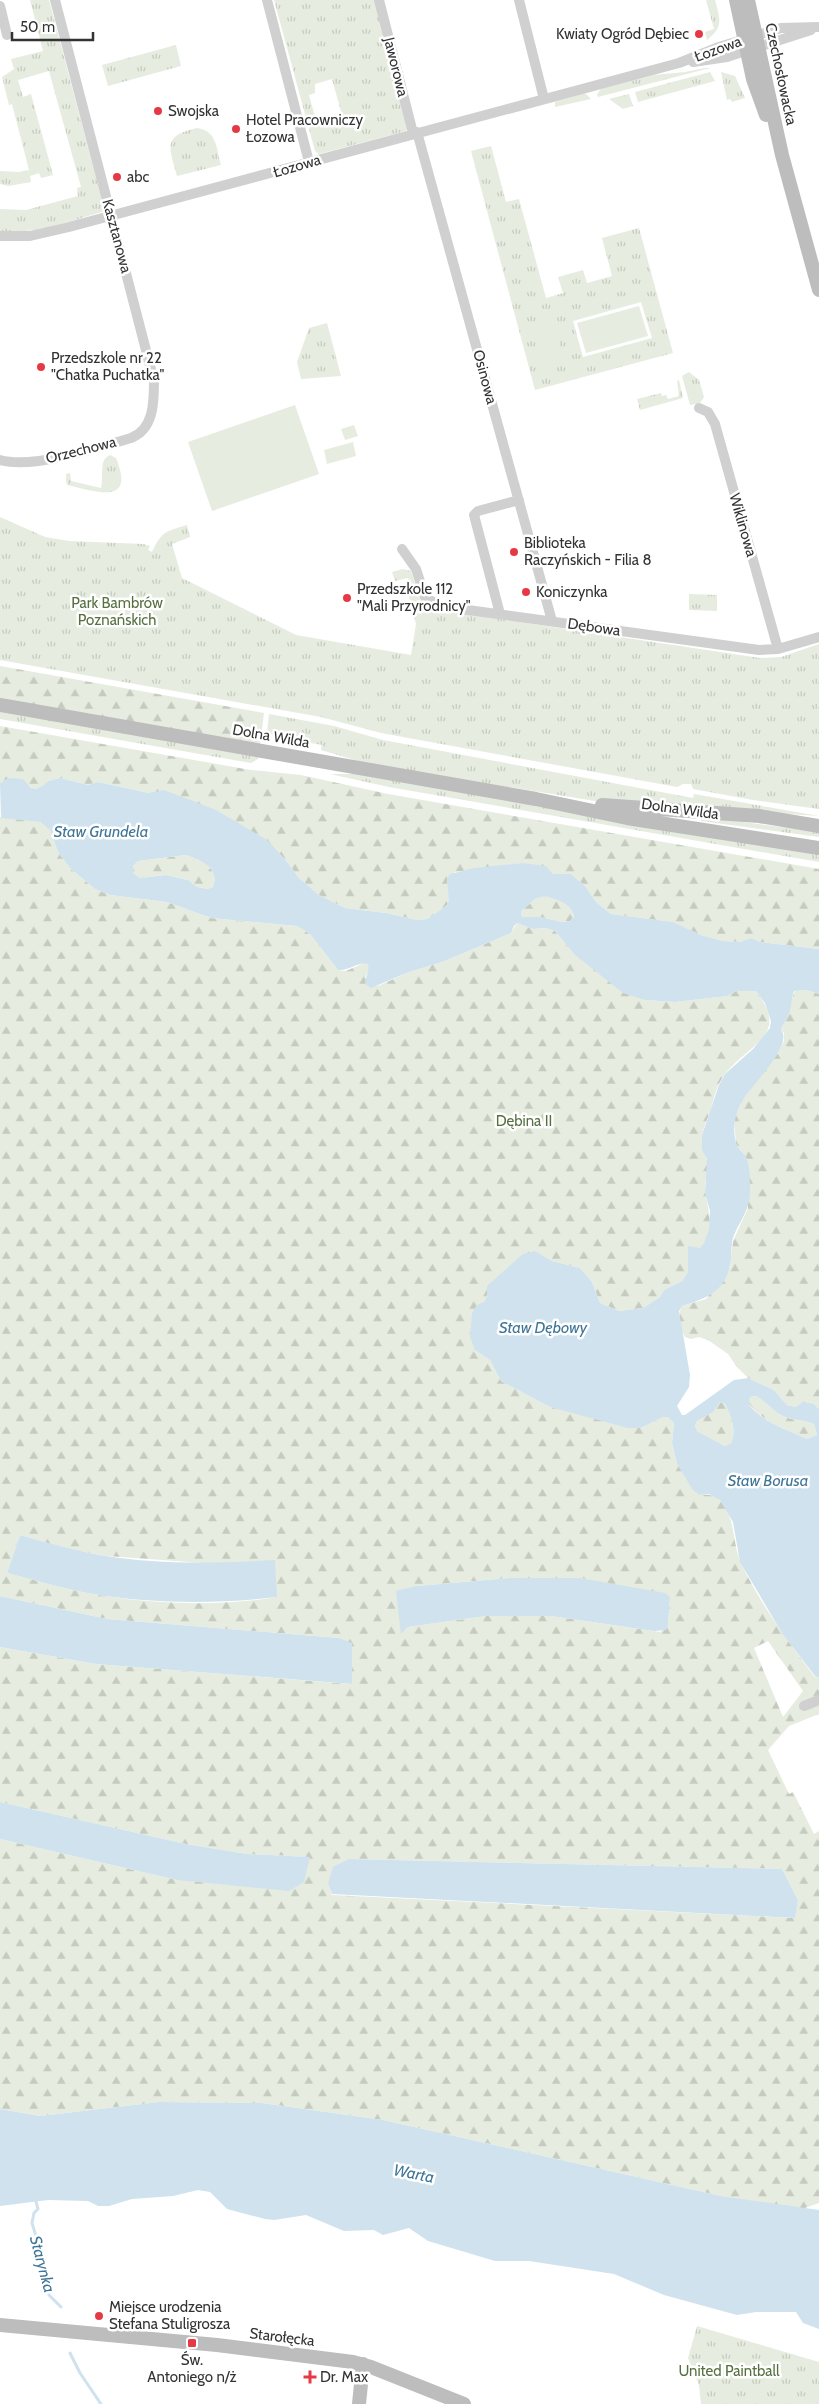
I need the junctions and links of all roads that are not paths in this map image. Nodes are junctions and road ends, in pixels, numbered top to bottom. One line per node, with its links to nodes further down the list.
1 (55, 0): 14 (street, Kasztanowa)
2 (266, 0): 13 (street)
3 (379, 0): 12 (street, Jaworowa)
4 (519, 0): 11 (street)
5 (736, 0): 10 (main road, Czechosłowacka)
6 (748, 0): 10 (main road, Czechosłowacka)
7 (0, 6): 9 (street)
8 (818, 28): 10 (street, Łozowa)
9 (7, 35)
10 (752, 44): 11 (street, Łozowa); 16 (main road, Czechosłowacka)
11 (544, 99): 12 (street, Łozowa)
12 (415, 133): 13 (street, Łozowa); 20 (street, Osinowa)
13 (309, 162): 14 (street, Łozowa)
14 (112, 215): 15 (street, Łozowa); 18 (street, Kasztanowa)
15 (0, 236)
16 (819, 288)
17 (698, 408): 25 (street, Wiklinowa)
18 (151, 416): 19 (street, Orzechowa)
19 (0, 460)
20 (519, 500): 22 (street); 23 (street, Osinowa)
21 (402, 549): 22 (street, Dębowa)
22 (500, 614): 23 (street, Dębowa)
23 (552, 622): 25 (street, Dębowa)
24 (819, 637): 25 (street, Dębowa)
25 (778, 649)
26 (0, 705): 27 (main road, Dolna Wilda)
27 (536, 799): 28 (main road, Dolna Wilda); 29 (main road, Dolna Wilda)
28 (819, 826)
29 (819, 848)
30 (819, 1700): 31 (street)
31 (804, 1706)
32 (0, 2325): 33 (main road, Starołęcka)
33 (362, 2364): 34 (main road); 35 (main road, Starołęcka)
34 (359, 2404)
35 (464, 2404)

